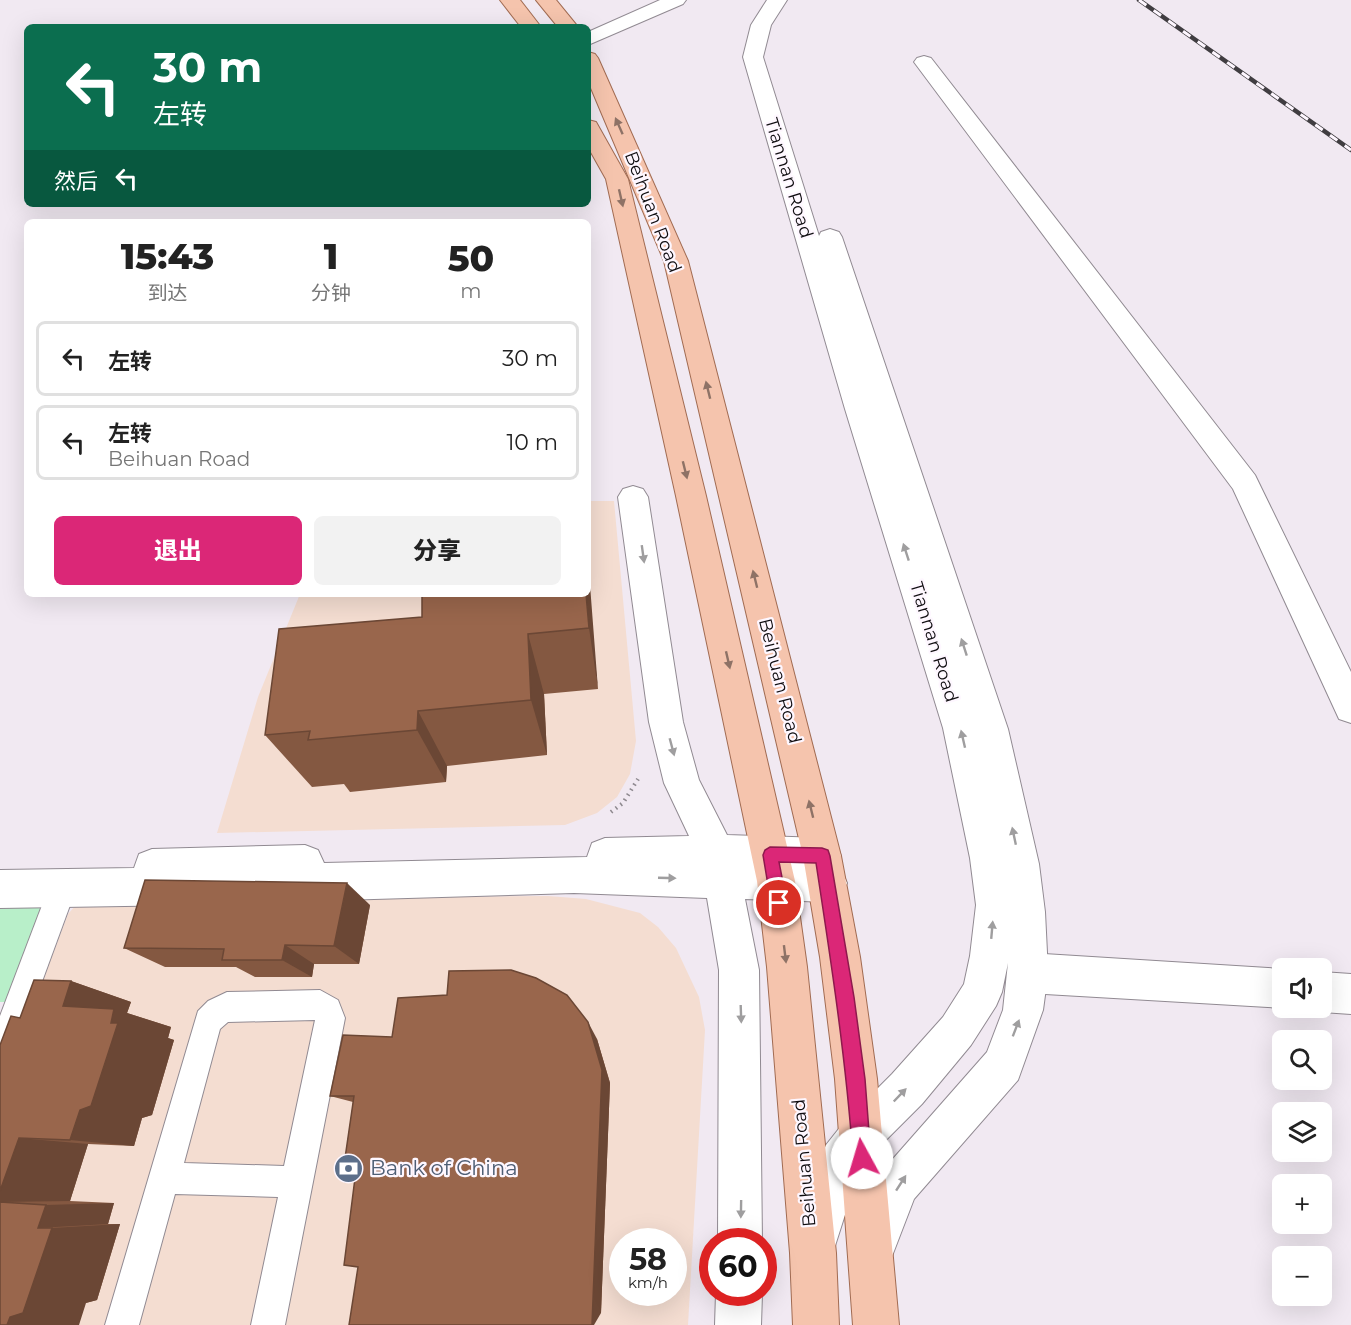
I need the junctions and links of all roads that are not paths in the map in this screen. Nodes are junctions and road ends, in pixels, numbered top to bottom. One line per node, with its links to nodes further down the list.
1 (510, 0): 6 (main road)
2 (546, 0): 7 (main road)
3 (676, 0): 8 (main road)
4 (777, 0): 25 (main road, Tiannan Road, one-way to 4)
5 (796, 0): 20 (main road, Tiannan Road, one-way to 5)
6 (529, 24)
7 (566, 24)
8 (591, 38)
9 (924, 62): 13 (main road)
10 (591, 65): 16 (main road, Beihuan Road, one-way to 10)
11 (591, 133): 15 (main road, Beihuan Road, one-way to 15)
12 (633, 496): 14 (main road, one-way to 14)
13 (1351, 708)
14 (719, 867): 15 (main road); 17 (main road); 19 (main road, one-way to 14); 28 (main road, one-way to 28)
15 (773, 868): 16 (main road); 29 (main road, Beihuan Road, one-way to 29)
16 (825, 870): 25 (main road, Beihuan Road)
17 (0, 872)
18 (0, 889): 19 (main road)
19 (62, 889): 24 (lane)
20 (1028, 973): 21 (main road); 30 (main road, Tiannan Road, one-way to 20)
21 (1272, 988)
22 (1332, 993): 23 (main road)
23 (1351, 994)
24 (0, 1055)
25 (860, 1137): 29 (main road, Tiannan Road); 30 (main road, Beihuan Road)
26 (164, 1178): 27 (lane); 27 (lane); 32 (lane)
27 (297, 1182): 33 (lane)
28 (740, 1228)
29 (813, 1253): 35 (main road, Beihuan Road)
30 (871, 1256): 36 (main road, Beihuan Road)
31 (739, 1306): 34 (main road)
32 (122, 1325)
33 (268, 1325)
34 (738, 1325)
35 (816, 1325)
36 (876, 1325)

